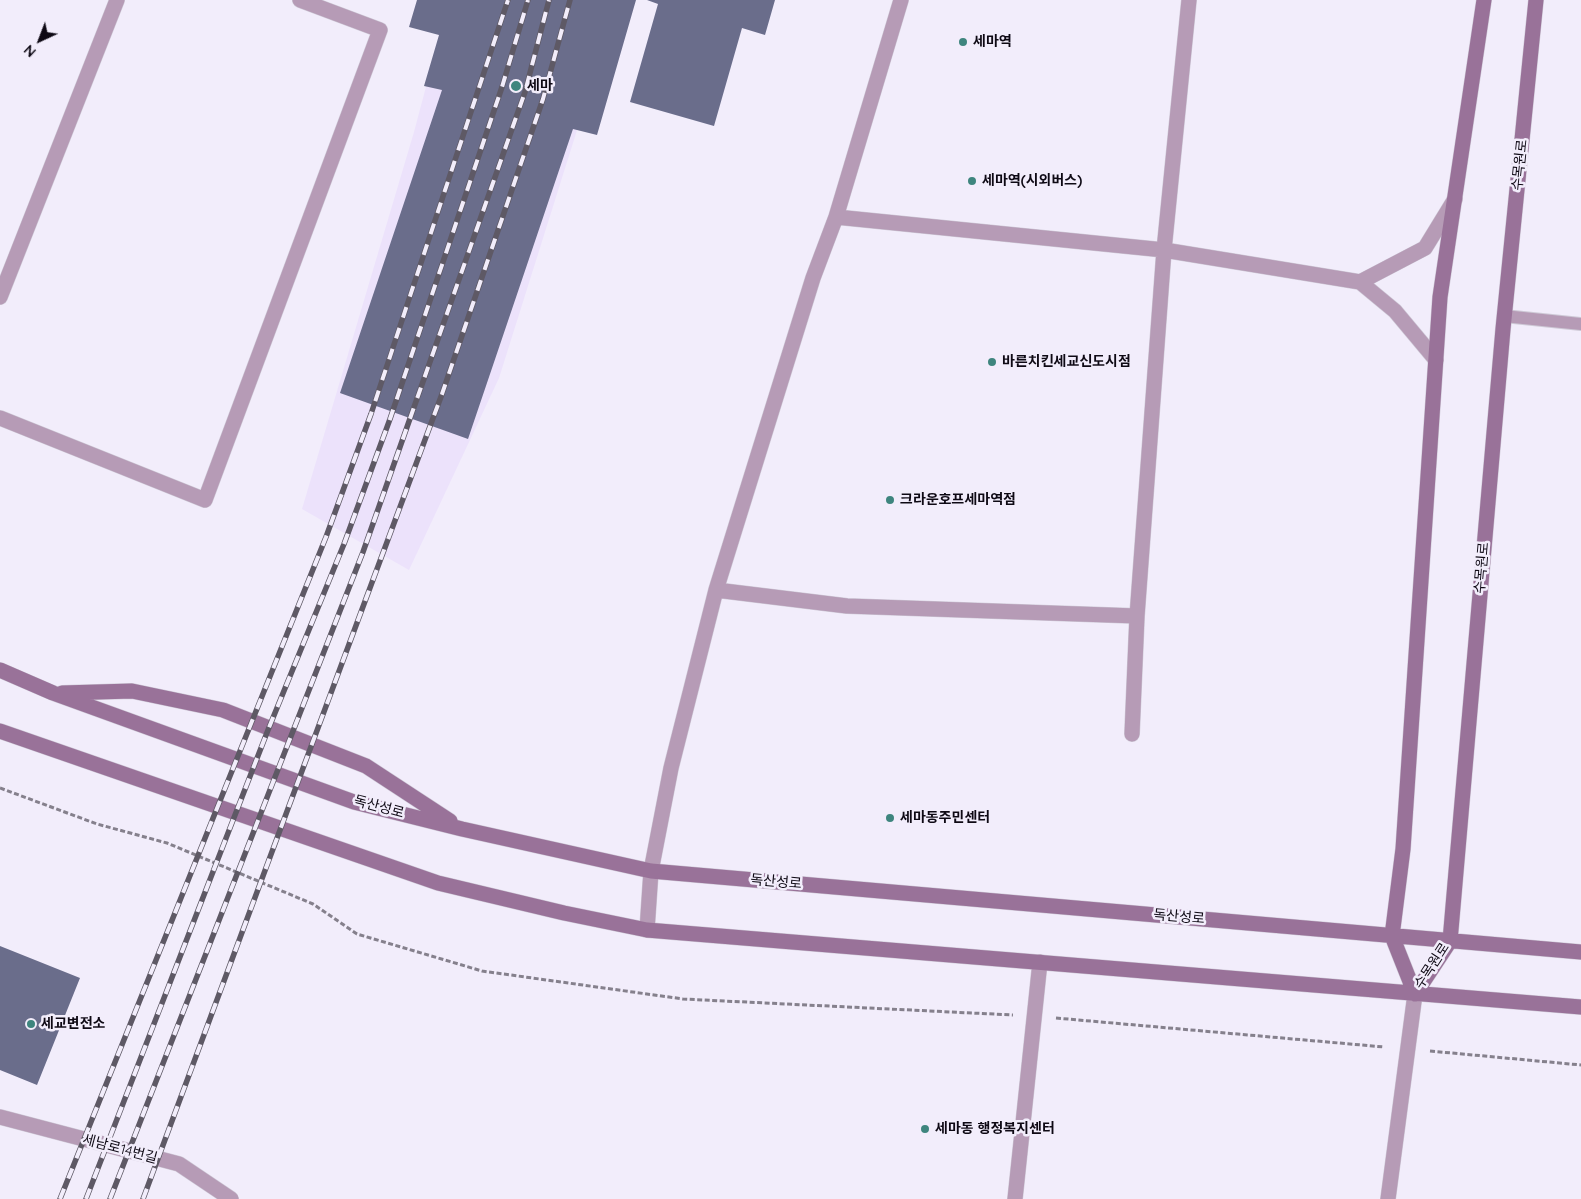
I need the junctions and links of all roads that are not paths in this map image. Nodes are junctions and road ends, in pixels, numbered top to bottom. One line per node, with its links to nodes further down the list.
1 (116, 0): 11 (street)
2 (300, 0): 15 (street)
3 (901, 0): 8 (street)
4 (1189, 0): 9 (street)
5 (1484, 0): 7 (street, 수목원로)
6 (1536, 0): 12 (street, 수목원로)
7 (1454, 199): 10 (street); 14 (street, 수목원로)
8 (836, 217): 9 (street); 16 (street)
9 (1164, 250): 10 (street); 17 (street)
10 (1360, 282): 14 (street)
11 (0, 297)
12 (1504, 316): 13 (lane); 26 (street, 수목원로)
13 (1581, 324)
14 (1436, 360): 25 (street, 수목원로)
15 (0, 418)
16 (716, 590): 17 (street); 23 (street)
17 (1138, 616): 21 (street)
18 (0, 670): 19 (street, 독산성로)
19 (53, 693): 22 (street, 독산성로); 22 (street)
20 (0, 731): 24 (street)
21 (1132, 734)
22 (462, 829): 23 (street, 독산성로)
23 (651, 871): 24 (street); 25 (street, 독산성로)
24 (646, 930): 28 (street)
25 (1392, 936): 26 (street, 독산성로); 29 (street, 수목원로)
26 (1450, 941): 27 (street, 독산성로); 29 (street, 수목원로)
27 (1581, 952)
28 (1040, 962): 29 (street); 33 (street)
29 (1415, 994): 30 (street); 34 (street)
30 (1581, 1007)
31 (0, 1117): 32 (street, 세남로14번길)
32 (231, 1199)
33 (1015, 1199)
34 (1388, 1199)

